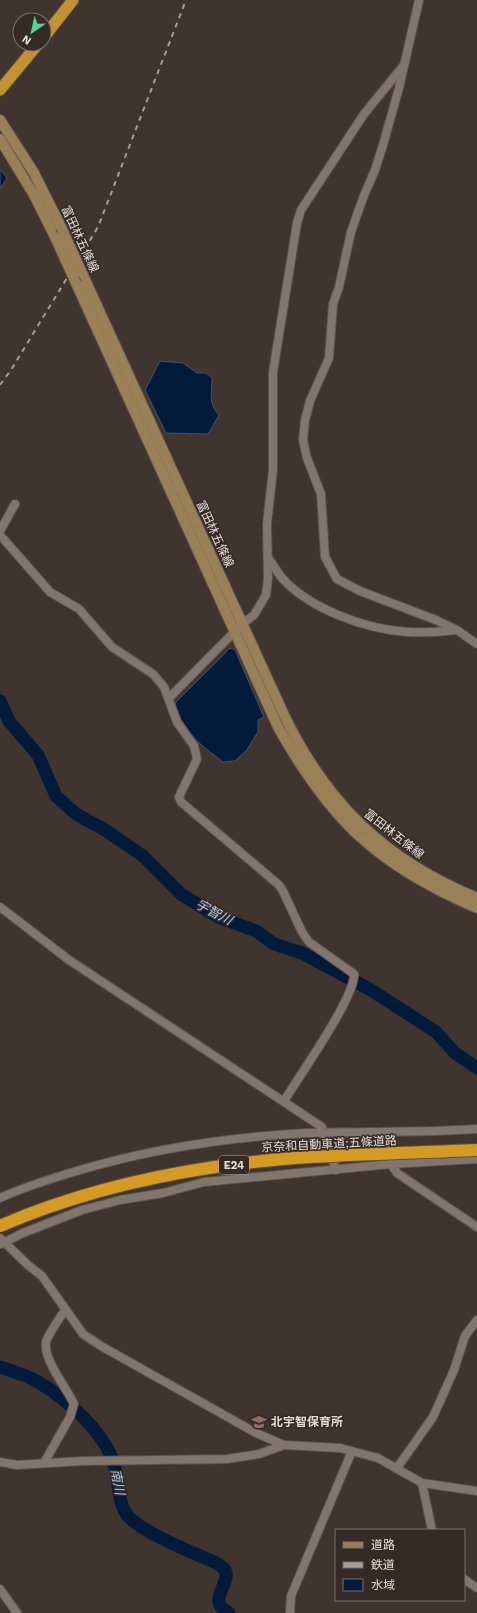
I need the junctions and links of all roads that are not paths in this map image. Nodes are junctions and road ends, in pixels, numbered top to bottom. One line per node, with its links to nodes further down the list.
1 (73, 0): 3 (highway)
2 (419, 0): 5 (street)
3 (52, 27)
4 (31, 52): 6 (highway)
5 (404, 65): 12 (street); 14 (street)
6 (0, 90)
7 (0, 120): 13 (main road, 富田林五條線, bridge)
8 (0, 139): 15 (main road, 富田林五條線, bridge)
9 (15, 504): 10 (street)
10 (0, 531)
11 (0, 536): 17 (street)
12 (268, 557): 13 (street); 14 (street)
13 (242, 624): 15 (street); 18 (main road, 富田林五條線)
14 (456, 630): 16 (street)
15 (234, 632): 17 (street); 20 (main road, 富田林五條線)
16 (477, 644)
17 (168, 698): 21 (street)
18 (477, 898)
19 (0, 907): 21 (street)
20 (477, 908)
21 (284, 1101): 24 (street)
22 (477, 1128): 23 (street)
23 (388, 1132): 24 (street); 27 (street)
24 (326, 1134): 28 (street); 29 (street)
25 (477, 1150): 30 (highway, 京奈和自動車道;五條道路 / E24, bridge)
26 (477, 1159): 27 (street)
27 (391, 1164): 28 (street); 31 (street)
28 (336, 1170): 32 (street)
29 (0, 1198)
30 (0, 1226)
31 (477, 1227)
32 (2, 1242): 33 (street)
33 (65, 1310): 35 (street); 38 (street)
34 (477, 1320): 39 (street)
35 (284, 1445): 36 (street); 38 (street)
36 (352, 1451): 39 (street); 47 (street)
37 (0, 1462): 38 (street)
38 (44, 1462)
39 (397, 1468): 40 (street)
40 (422, 1483): 41 (street); 42 (street)
41 (477, 1491)
42 (432, 1529)
43 (465, 1580): 44 (street)
44 (477, 1588)
45 (0, 1589): 46 (street)
46 (17, 1613)
47 (290, 1613)

